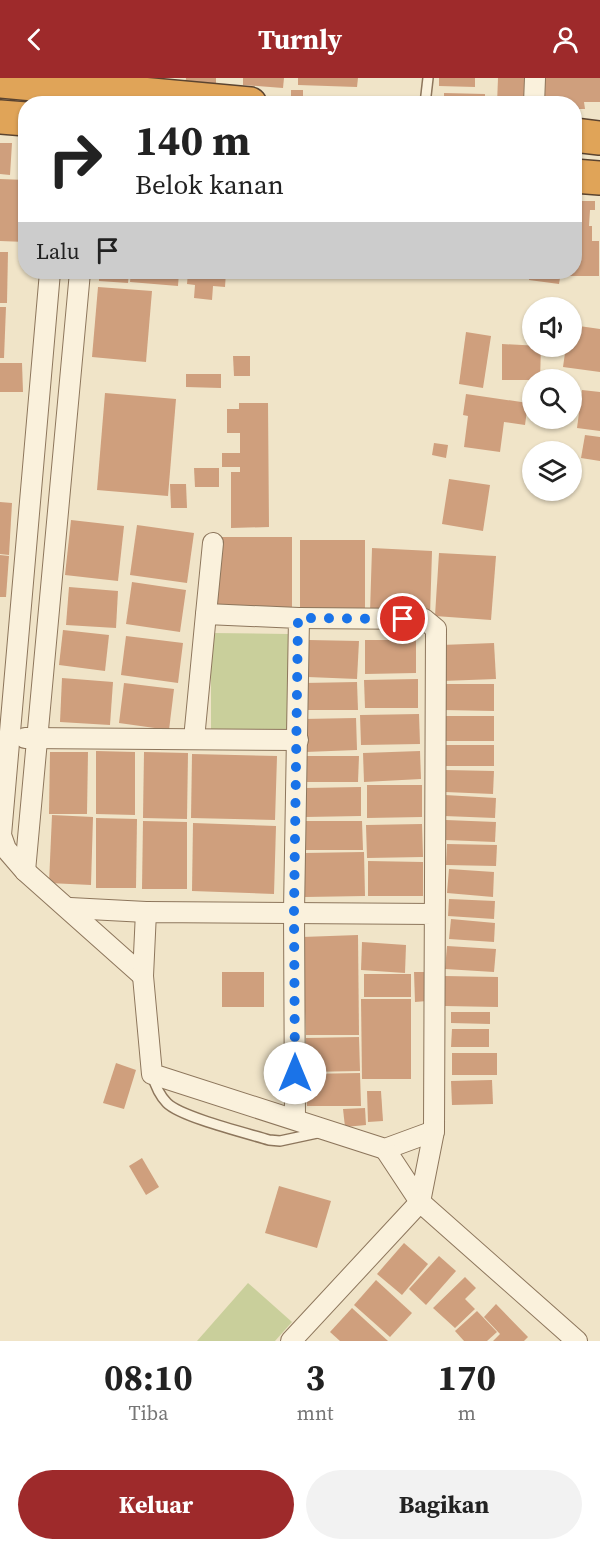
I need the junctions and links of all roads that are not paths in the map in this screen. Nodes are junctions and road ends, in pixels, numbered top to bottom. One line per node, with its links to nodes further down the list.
1 (428, 78): 5 (lane)
2 (535, 78): 6 (street)
3 (0, 81): 4 (highway)
4 (163, 96)
5 (426, 96)
6 (534, 96)
7 (0, 117): 8 (highway)
8 (18, 118)
9 (582, 136): 10 (highway)
10 (600, 138)
11 (582, 177): 12 (highway)
12 (600, 178)
13 (49, 279): 18 (street)
14 (79, 279): 19 (street)
15 (213, 543): 16 (street)
16 (206, 614): 17 (street); 20 (street)
17 (298, 618): 21 (street); 26 (street)
18 (10, 738): 19 (street); 22 (street)
19 (38, 739): 20 (street); 22 (street)
20 (194, 739): 21 (street)
21 (298, 740): 24 (street)
22 (25, 871): 23 (street)
23 (70, 908): 25 (street); 27 (street)
24 (294, 911): 25 (street); 26 (street); 29 (street)
25 (146, 912): 27 (street)
26 (434, 915): 31 (street)
27 (143, 976): 28 (street)
28 (152, 1074): 29 (street); 30 (lane)
29 (295, 1119): 30 (street)
30 (327, 1131): 32 (street)
31 (434, 1131): 32 (street); 33 (street)
32 (385, 1149): 33 (street)
33 (420, 1202): 34 (street); 35 (street)
34 (291, 1341)
35 (577, 1341)

